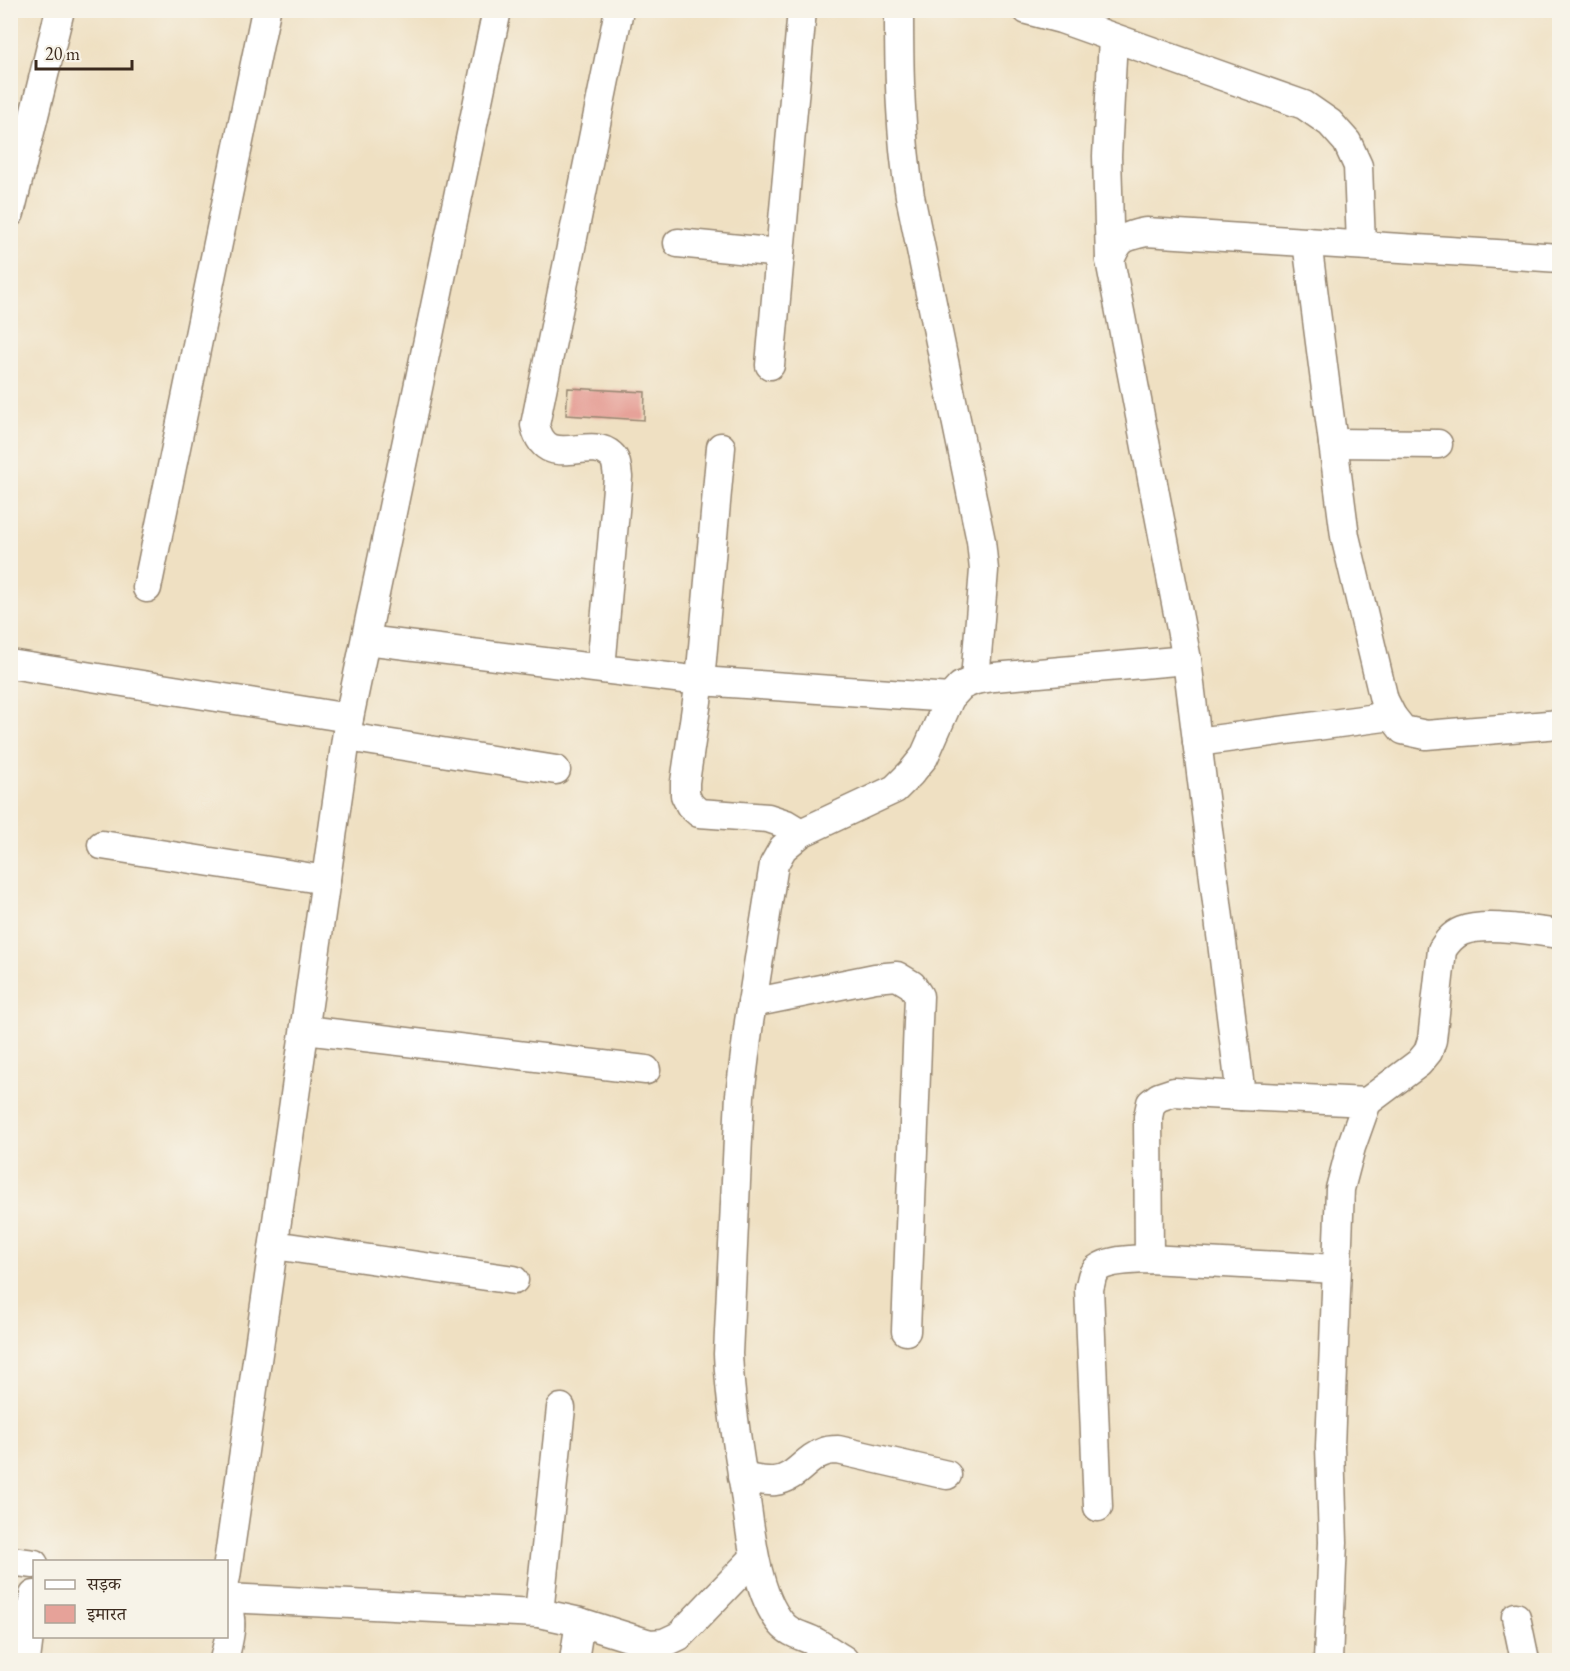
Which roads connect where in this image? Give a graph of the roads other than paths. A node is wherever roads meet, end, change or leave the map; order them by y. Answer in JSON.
{"nodes":[{"id":1,"x":60,"y":10,"type":"edge"},
{"id":2,"x":266,"y":10,"type":"edge"},
{"id":3,"x":497,"y":10,"type":"edge"},
{"id":4,"x":619,"y":10,"type":"edge"},
{"id":5,"x":802,"y":10,"type":"edge"},
{"id":6,"x":899,"y":10,"type":"edge"},
{"id":7,"x":1028,"y":11,"type":"edge"},
{"id":8,"x":1113,"y":38,"type":"junction"},
{"id":9,"x":22,"y":117,"type":"edge"},
{"id":10,"x":10,"y":213,"type":"edge"},
{"id":11,"x":1307,"y":242,"type":"junction"},
{"id":12,"x":678,"y":243,"type":"dead end"},
{"id":13,"x":1360,"y":245,"type":"junction"},
{"id":14,"x":780,"y":253,"type":"junction"},
{"id":15,"x":1560,"y":258,"type":"edge"},
{"id":16,"x":1110,"y":260,"type":"junction"},
{"id":17,"x":770,"y":365,"type":"dead end"},
{"id":18,"x":1333,"y":443,"type":"junction"},
{"id":19,"x":1438,"y":444,"type":"dead end"},
{"id":20,"x":721,"y":447,"type":"dead end"},
{"id":21,"x":147,"y":588,"type":"dead end"},
{"id":22,"x":366,"y":640,"type":"junction"},
{"id":23,"x":1187,"y":660,"type":"junction"},
{"id":24,"x":10,"y":664,"type":"edge"},
{"id":25,"x":601,"y":668,"type":"junction"},
{"id":26,"x":975,"y":680,"type":"junction"},
{"id":27,"x":700,"y":681,"type":"junction"},
{"id":28,"x":950,"y":698,"type":"junction"},
{"id":29,"x":1392,"y":716,"type":"junction"},
{"id":30,"x":1560,"y":724,"type":"edge"},
{"id":31,"x":348,"y":728,"type":"junction"},
{"id":32,"x":1197,"y":742,"type":"junction"},
{"id":33,"x":556,"y":770,"type":"dead end"},
{"id":34,"x":801,"y":833,"type":"junction"},
{"id":35,"x":102,"y":845,"type":"dead end"},
{"id":36,"x":326,"y":880,"type":"junction"},
{"id":37,"x":1560,"y":934,"type":"edge"},
{"id":38,"x":752,"y":1003,"type":"junction"},
{"id":39,"x":305,"y":1030,"type":"junction"},
{"id":40,"x":646,"y":1070,"type":"dead end"},
{"id":41,"x":1241,"y":1096,"type":"junction"},
{"id":42,"x":1367,"y":1102,"type":"junction"},
{"id":43,"x":274,"y":1245,"type":"junction"},
{"id":44,"x":1149,"y":1259,"type":"junction"},
{"id":45,"x":1336,"y":1269,"type":"junction"},
{"id":46,"x":514,"y":1280,"type":"dead end"},
{"id":47,"x":906,"y":1331,"type":"dead end"},
{"id":48,"x":561,"y":1408,"type":"dead end"},
{"id":49,"x":947,"y":1475,"type":"dead end"},
{"id":50,"x":742,"y":1477,"type":"junction"},
{"id":51,"x":1098,"y":1506,"type":"dead end"},
{"id":52,"x":754,"y":1558,"type":"junction"},
{"id":53,"x":10,"y":1561,"type":"edge"},
{"id":54,"x":228,"y":1563,"type":"edge"},
{"id":55,"x":33,"y":1564,"type":"edge"},
{"id":56,"x":228,"y":1598,"type":"edge"},
{"id":57,"x":33,"y":1603,"type":"edge"},
{"id":58,"x":228,"y":1610,"type":"edge"},
{"id":59,"x":539,"y":1613,"type":"junction"},
{"id":60,"x":1516,"y":1617,"type":"dead end"},
{"id":61,"x":580,"y":1622,"type":"junction"},
{"id":62,"x":26,"y":1660,"type":"edge"},
{"id":63,"x":224,"y":1660,"type":"edge"},
{"id":64,"x":574,"y":1660,"type":"edge"},
{"id":65,"x":844,"y":1660,"type":"edge"},
{"id":66,"x":1328,"y":1660,"type":"edge"},
{"id":67,"x":1525,"y":1660,"type":"edge"}],
"edges":[{"from":1,"to":9,"type":"street"},
{"from":2,"to":21,"type":"street"},
{"from":3,"to":22,"type":"street"},
{"from":4,"to":25,"type":"street"},
{"from":5,"to":14,"type":"street"},
{"from":6,"to":26,"type":"street"},
{"from":7,"to":8,"type":"street"},
{"from":8,"to":13,"type":"street"},
{"from":8,"to":16,"type":"street"},
{"from":9,"to":10,"type":"street"},
{"from":11,"to":13,"type":"street"},
{"from":11,"to":16,"type":"street"},
{"from":11,"to":18,"type":"street"},
{"from":12,"to":14,"type":"street"},
{"from":13,"to":15,"type":"street"},
{"from":14,"to":17,"type":"street"},
{"from":16,"to":23,"type":"street"},
{"from":18,"to":19,"type":"street"},
{"from":18,"to":29,"type":"street"},
{"from":20,"to":27,"type":"street"},
{"from":22,"to":25,"type":"street"},
{"from":22,"to":31,"type":"street"},
{"from":23,"to":26,"type":"street"},
{"from":23,"to":32,"type":"street"},
{"from":24,"to":31,"type":"street"},
{"from":25,"to":27,"type":"street"},
{"from":26,"to":28,"type":"street"},
{"from":27,"to":28,"type":"street"},
{"from":27,"to":34,"type":"street"},
{"from":28,"to":34,"type":"street"},
{"from":29,"to":30,"type":"street"},
{"from":29,"to":32,"type":"street"},
{"from":31,"to":33,"type":"street"},
{"from":31,"to":36,"type":"street"},
{"from":32,"to":41,"type":"street"},
{"from":34,"to":38,"type":"street"},
{"from":35,"to":36,"type":"street"},
{"from":36,"to":39,"type":"street"},
{"from":37,"to":42,"type":"street"},
{"from":38,"to":47,"type":"street"},
{"from":38,"to":50,"type":"street"},
{"from":39,"to":40,"type":"street"},
{"from":39,"to":43,"type":"street"},
{"from":41,"to":42,"type":"street"},
{"from":41,"to":44,"type":"street"},
{"from":42,"to":45,"type":"street"},
{"from":43,"to":46,"type":"street"},
{"from":43,"to":54,"type":"street"},
{"from":44,"to":45,"type":"street"},
{"from":44,"to":51,"type":"street"},
{"from":45,"to":66,"type":"street"},
{"from":48,"to":59,"type":"street"},
{"from":49,"to":50,"type":"street"},
{"from":50,"to":52,"type":"street"},
{"from":52,"to":61,"type":"street"},
{"from":52,"to":65,"type":"street"},
{"from":53,"to":55,"type":"street"},
{"from":56,"to":59,"type":"street"},
{"from":57,"to":62,"type":"street"},
{"from":58,"to":63,"type":"street"},
{"from":59,"to":61,"type":"street"},
{"from":60,"to":67,"type":"street"},
{"from":61,"to":64,"type":"street"}]}
